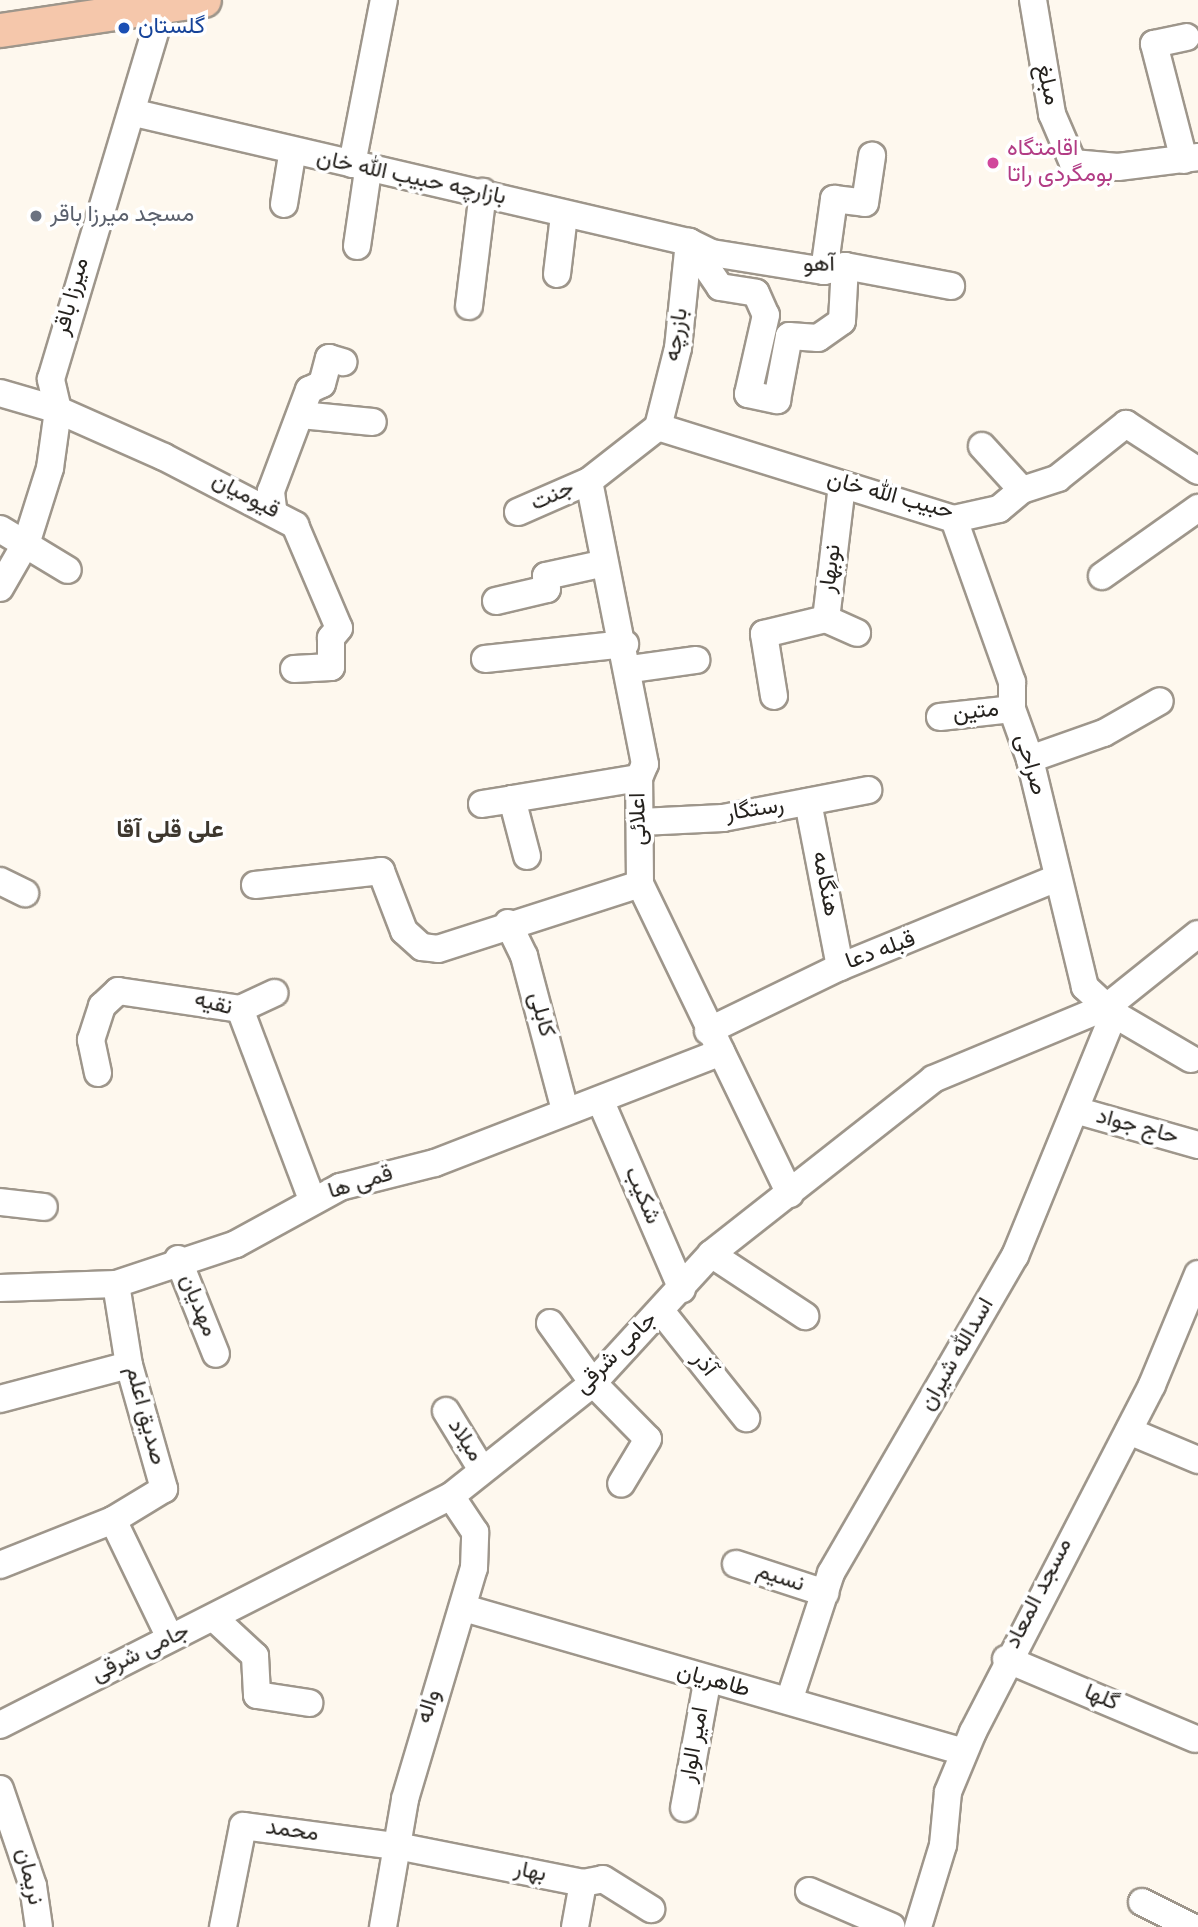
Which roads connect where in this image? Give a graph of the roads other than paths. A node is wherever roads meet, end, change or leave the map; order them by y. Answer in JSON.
{"nodes":[{"id":1,"x":204,"y":0,"type":"edge"},
{"id":2,"x":384,"y":0,"type":"edge"},
{"id":3,"x":1032,"y":0,"type":"edge"},
{"id":4,"x":163,"y":6,"type":"junction"},
{"id":5,"x":0,"y":30,"type":"edge"},
{"id":6,"x":1186,"y":37,"type":"dead end"},
{"id":7,"x":135,"y":113,"type":"junction"},
{"id":8,"x":292,"y":155,"type":"junction"},
{"id":9,"x":872,"y":156,"type":"dead end"},
{"id":10,"x":1191,"y":159,"type":"edge"},
{"id":11,"x":360,"y":168,"type":"junction"},
{"id":12,"x":483,"y":192,"type":"junction"},
{"id":13,"x":284,"y":204,"type":"dead end"},
{"id":14,"x":564,"y":215,"type":"junction"},
{"id":15,"x":689,"y":242,"type":"junction"},
{"id":16,"x":357,"y":247,"type":"dead end"},
{"id":17,"x":835,"y":268,"type":"junction"},
{"id":18,"x":557,"y":274,"type":"dead end"},
{"id":19,"x":951,"y":286,"type":"dead end"},
{"id":20,"x":469,"y":306,"type":"dead end"},
{"id":21,"x":343,"y":362,"type":"dead end"},
{"id":22,"x":0,"y":393,"type":"edge"},
{"id":23,"x":58,"y":410,"type":"junction"},
{"id":24,"x":301,"y":415,"type":"junction"},
{"id":25,"x":373,"y":422,"type":"dead end"},
{"id":26,"x":647,"y":433,"type":"junction"},
{"id":27,"x":982,"y":446,"type":"dead end"},
{"id":28,"x":1198,"y":471,"type":"edge"},
{"id":29,"x":589,"y":481,"type":"junction"},
{"id":30,"x":842,"y":485,"type":"junction"},
{"id":31,"x":1022,"y":490,"type":"junction"},
{"id":32,"x":273,"y":508,"type":"junction"},
{"id":33,"x":1198,"y":508,"type":"edge"},
{"id":34,"x":518,"y":512,"type":"dead end"},
{"id":35,"x":954,"y":519,"type":"junction"},
{"id":36,"x":0,"y":529,"type":"edge"},
{"id":37,"x":27,"y":541,"type":"junction"},
{"id":38,"x":606,"y":563,"type":"junction"},
{"id":39,"x":68,"y":570,"type":"dead end"},
{"id":40,"x":1102,"y":576,"type":"dead end"},
{"id":41,"x":0,"y":588,"type":"edge"},
{"id":42,"x":496,"y":601,"type":"dead end"},
{"id":43,"x":826,"y":619,"type":"junction"},
{"id":44,"x":857,"y":633,"type":"dead end"},
{"id":45,"x":628,"y":657,"type":"junction"},
{"id":46,"x":485,"y":659,"type":"dead end"},
{"id":47,"x":696,"y":660,"type":"dead end"},
{"id":48,"x":294,"y":669,"type":"dead end"},
{"id":49,"x":774,"y":696,"type":"dead end"},
{"id":50,"x":1160,"y":701,"type":"dead end"},
{"id":51,"x":1012,"y":709,"type":"junction"},
{"id":52,"x":940,"y":717,"type":"dead end"},
{"id":53,"x":1030,"y":759,"type":"junction"},
{"id":54,"x":639,"y":778,"type":"junction"},
{"id":55,"x":868,"y":790,"type":"dead end"},
{"id":56,"x":512,"y":799,"type":"junction"},
{"id":57,"x":808,"y":802,"type":"junction"},
{"id":58,"x":482,"y":804,"type":"dead end"},
{"id":59,"x":641,"y":822,"type":"junction"},
{"id":60,"x":527,"y":856,"type":"dead end"},
{"id":61,"x":1055,"y":879,"type":"junction"},
{"id":62,"x":0,"y":881,"type":"edge"},
{"id":63,"x":640,"y":884,"type":"junction"},
{"id":64,"x":255,"y":885,"type":"dead end"},
{"id":65,"x":25,"y":893,"type":"dead end"},
{"id":66,"x":508,"y":923,"type":"junction"},
{"id":67,"x":1198,"y":934,"type":"edge"},
{"id":68,"x":840,"y":967,"type":"junction"},
{"id":69,"x":275,"y":993,"type":"dead end"},
{"id":70,"x":240,"y":1009,"type":"junction"},
{"id":71,"x":1111,"y":1010,"type":"junction"},
{"id":72,"x":715,"y":1042,"type":"junction"},
{"id":73,"x":1191,"y":1059,"type":"dead end"},
{"id":74,"x":98,"y":1073,"type":"dead end"},
{"id":75,"x":601,"y":1102,"type":"junction"},
{"id":76,"x":1075,"y":1110,"type":"junction"},
{"id":77,"x":565,"y":1111,"type":"junction"},
{"id":78,"x":1198,"y":1145,"type":"edge"},
{"id":79,"x":790,"y":1194,"type":"junction"},
{"id":80,"x":312,"y":1200,"type":"junction"},
{"id":81,"x":0,"y":1202,"type":"edge"},
{"id":82,"x":44,"y":1207,"type":"dead end"},
{"id":83,"x":711,"y":1254,"type":"junction"},
{"id":84,"x":178,"y":1259,"type":"junction"},
{"id":85,"x":1197,"y":1280,"type":"edge"},
{"id":86,"x":116,"y":1284,"type":"junction"},
{"id":87,"x":0,"y":1288,"type":"edge"},
{"id":88,"x":682,"y":1289,"type":"junction"},
{"id":89,"x":661,"y":1311,"type":"junction"},
{"id":90,"x":805,"y":1316,"type":"dead end"},
{"id":91,"x":550,"y":1324,"type":"dead end"},
{"id":92,"x":216,"y":1354,"type":"dead end"},
{"id":93,"x":129,"y":1365,"type":"junction"},
{"id":94,"x":593,"y":1382,"type":"junction"},
{"id":95,"x":0,"y":1399,"type":"edge"},
{"id":96,"x":446,"y":1411,"type":"dead end"},
{"id":97,"x":746,"y":1418,"type":"dead end"},
{"id":98,"x":1129,"y":1431,"type":"junction"},
{"id":99,"x":1198,"y":1460,"type":"edge"},
{"id":100,"x":482,"y":1470,"type":"junction"},
{"id":101,"x":621,"y":1484,"type":"dead end"},
{"id":102,"x":451,"y":1496,"type":"junction"},
{"id":103,"x":113,"y":1520,"type":"junction"},
{"id":104,"x":736,"y":1564,"type":"dead end"},
{"id":105,"x":0,"y":1566,"type":"edge"},
{"id":106,"x":825,"y":1593,"type":"junction"},
{"id":107,"x":464,"y":1608,"type":"junction"},
{"id":108,"x":214,"y":1618,"type":"junction"},
{"id":109,"x":170,"y":1638,"type":"junction"},
{"id":110,"x":1006,"y":1659,"type":"junction"},
{"id":111,"x":707,"y":1683,"type":"junction"},
{"id":112,"x":789,"y":1701,"type":"junction"},
{"id":113,"x":309,"y":1703,"type":"dead end"},
{"id":114,"x":0,"y":1725,"type":"edge"},
{"id":115,"x":1195,"y":1739,"type":"dead end"},
{"id":116,"x":964,"y":1752,"type":"junction"},
{"id":117,"x":0,"y":1789,"type":"edge"},
{"id":118,"x":684,"y":1808,"type":"dead end"},
{"id":119,"x":401,"y":1847,"type":"junction"},
{"id":120,"x":583,"y":1883,"type":"junction"},
{"id":121,"x":809,"y":1891,"type":"dead end"},
{"id":122,"x":1142,"y":1902,"type":"dead end"},
{"id":123,"x":651,"y":1909,"type":"dead end"},
{"id":124,"x":39,"y":1927,"type":"edge"},
{"id":125,"x":223,"y":1927,"type":"edge"},
{"id":126,"x":383,"y":1927,"type":"edge"},
{"id":127,"x":575,"y":1927,"type":"edge"},
{"id":128,"x":892,"y":1927,"type":"edge"},
{"id":129,"x":918,"y":1927,"type":"edge"},
{"id":130,"x":1192,"y":1927,"type":"edge"}],
"edges":[{"from":1,"to":4,"type":"main road"},
{"from":2,"to":11,"type":"street"},
{"from":3,"to":10,"type":"street","name":"مبلغ"},
{"from":4,"to":5,"type":"main road"},
{"from":4,"to":7,"type":"street","name":"میرزا باقر"},
{"from":6,"to":10,"type":"street"},
{"from":7,"to":8,"type":"street","name":"بازارچه حبیب الله خان"},
{"from":7,"to":23,"type":"street","name":"میرزا باقر"},
{"from":8,"to":11,"type":"street","name":"بازارچه حبیب الله خان"},
{"from":8,"to":13,"type":"street"},
{"from":9,"to":17,"type":"street"},
{"from":11,"to":12,"type":"street","name":"بازارچه حبیب الله خان"},
{"from":11,"to":16,"type":"street"},
{"from":12,"to":14,"type":"street","name":"بازارچه حبیب الله خان"},
{"from":12,"to":20,"type":"street"},
{"from":14,"to":15,"type":"street","name":"بازارچه حبیب الله خان"},
{"from":14,"to":18,"type":"street"},
{"from":15,"to":17,"type":"street","name":"آهو"},
{"from":15,"to":17,"type":"street"},
{"from":15,"to":26,"type":"street","name":"بازرچه"},
{"from":17,"to":19,"type":"street","name":"آهو"},
{"from":21,"to":24,"type":"street"},
{"from":22,"to":23,"type":"street","name":"قیومیان"},
{"from":23,"to":32,"type":"street","name":"قیومیان"},
{"from":23,"to":37,"type":"street","name":"میرزا باقر"},
{"from":24,"to":25,"type":"street"},
{"from":24,"to":32,"type":"street"},
{"from":26,"to":29,"type":"street"},
{"from":26,"to":30,"type":"street","name":"حبیب الله خان"},
{"from":27,"to":31,"type":"street"},
{"from":28,"to":31,"type":"street","name":"حبیب الله خان"},
{"from":29,"to":34,"type":"street","name":"جنت"},
{"from":29,"to":38,"type":"street","name":"اعلائی"},
{"from":30,"to":35,"type":"street","name":"حبیب الله خان"},
{"from":30,"to":43,"type":"street","name":"نوبهار"},
{"from":31,"to":35,"type":"street","name":"حبیب الله خان"},
{"from":32,"to":48,"type":"street","name":"قیومیان"},
{"from":33,"to":40,"type":"street"},
{"from":35,"to":51,"type":"street","name":"صراحی"},
{"from":36,"to":37,"type":"street"},
{"from":37,"to":39,"type":"street"},
{"from":37,"to":41,"type":"street","name":"میرزا باقر"},
{"from":38,"to":42,"type":"street"},
{"from":38,"to":45,"type":"street","name":"اعلائی"},
{"from":43,"to":44,"type":"street","name":"نوبهار"},
{"from":43,"to":49,"type":"street"},
{"from":45,"to":46,"type":"street"},
{"from":45,"to":47,"type":"street"},
{"from":45,"to":54,"type":"street","name":"اعلائی"},
{"from":50,"to":53,"type":"street"},
{"from":51,"to":52,"type":"street","name":"متین"},
{"from":51,"to":53,"type":"street","name":"صراحی"},
{"from":53,"to":61,"type":"street","name":"صراحی"},
{"from":54,"to":56,"type":"street"},
{"from":54,"to":59,"type":"street","name":"اعلائی"},
{"from":55,"to":57,"type":"street","name":"رستگار"},
{"from":56,"to":58,"type":"street"},
{"from":56,"to":60,"type":"street"},
{"from":57,"to":59,"type":"street","name":"رستگار"},
{"from":57,"to":68,"type":"street","name":"هنگامه"},
{"from":59,"to":63,"type":"street","name":"اعلائی"},
{"from":61,"to":68,"type":"street","name":"قبله دعا"},
{"from":61,"to":71,"type":"street","name":"صراحی"},
{"from":62,"to":65,"type":"street"},
{"from":63,"to":66,"type":"street"},
{"from":63,"to":72,"type":"street","name":"اعلائی"},
{"from":64,"to":66,"type":"street"},
{"from":66,"to":77,"type":"street","name":"کابلی"},
{"from":67,"to":71,"type":"street","name":"جامی شرقی"},
{"from":68,"to":72,"type":"street","name":"قبله دعا"},
{"from":69,"to":70,"type":"street"},
{"from":70,"to":74,"type":"street","name":"نقیه"},
{"from":70,"to":80,"type":"street","name":"نقیه"},
{"from":71,"to":73,"type":"street","name":"صراحی"},
{"from":71,"to":76,"type":"street","name":"اسدالله شیران"},
{"from":71,"to":79,"type":"street","name":"جامی شرقی"},
{"from":72,"to":75,"type":"street","name":"قمی ها"},
{"from":72,"to":79,"type":"street","name":"اعلائی"},
{"from":75,"to":77,"type":"street","name":"قمی ها"},
{"from":75,"to":88,"type":"street","name":"شکیب"},
{"from":76,"to":78,"type":"street","name":"حاج جواد"},
{"from":76,"to":106,"type":"street","name":"اسدالله شیران"},
{"from":77,"to":80,"type":"street","name":"قمی ها"},
{"from":79,"to":83,"type":"street","name":"جامی شرقی"},
{"from":80,"to":84,"type":"street","name":"قمی ها"},
{"from":81,"to":82,"type":"street"},
{"from":83,"to":88,"type":"street","name":"جامی شرقی"},
{"from":83,"to":90,"type":"street"},
{"from":84,"to":86,"type":"street","name":"قمی ها"},
{"from":84,"to":92,"type":"street","name":"مهدیان"},
{"from":85,"to":98,"type":"street","name":"مسجد المعاد"},
{"from":86,"to":87,"type":"street","name":"قمی ها"},
{"from":86,"to":93,"type":"street","name":"صدیق اعلم"},
{"from":88,"to":89,"type":"street","name":"جامی شرقی"},
{"from":89,"to":94,"type":"street","name":"جامی شرقی"},
{"from":89,"to":97,"type":"street","name":"آذر"},
{"from":91,"to":94,"type":"street"},
{"from":93,"to":95,"type":"street"},
{"from":93,"to":103,"type":"street","name":"صدیق اعلم"},
{"from":94,"to":100,"type":"street","name":"جامی شرقی"},
{"from":94,"to":101,"type":"street"},
{"from":96,"to":100,"type":"street","name":"میلاد"},
{"from":98,"to":99,"type":"street"},
{"from":98,"to":110,"type":"street","name":"مسجد المعاد"},
{"from":100,"to":102,"type":"street","name":"جامی شرقی"},
{"from":102,"to":107,"type":"street","name":"واله"},
{"from":102,"to":108,"type":"street","name":"جامی شرقی"},
{"from":103,"to":105,"type":"street","name":"صدیق اعلم"},
{"from":103,"to":109,"type":"street"},
{"from":104,"to":106,"type":"street","name":"نسیم"},
{"from":106,"to":112,"type":"street","name":"اسدالله شیران"},
{"from":107,"to":111,"type":"street","name":"طاهریان"},
{"from":107,"to":119,"type":"street","name":"واله"},
{"from":108,"to":109,"type":"street","name":"جامی شرقی"},
{"from":108,"to":113,"type":"street"},
{"from":109,"to":114,"type":"street","name":"جامی شرقی"},
{"from":110,"to":115,"type":"street","name":"گلها"},
{"from":110,"to":116,"type":"street","name":"مسجد المعاد"},
{"from":111,"to":112,"type":"street","name":"طاهریان"},
{"from":111,"to":118,"type":"street","name":"امیر الوار"},
{"from":112,"to":116,"type":"street","name":"طاهریان"},
{"from":116,"to":129,"type":"street","name":"مسجد المعاد"},
{"from":117,"to":124,"type":"street","name":"نریمان"},
{"from":119,"to":120,"type":"street","name":"بهار"},
{"from":119,"to":125,"type":"street","name":"محمد"},
{"from":119,"to":126,"type":"street","name":"واله"},
{"from":120,"to":123,"type":"street","name":"بهار"},
{"from":120,"to":127,"type":"street"},
{"from":121,"to":128,"type":"street"},
{"from":122,"to":130,"type":"street"}]}
